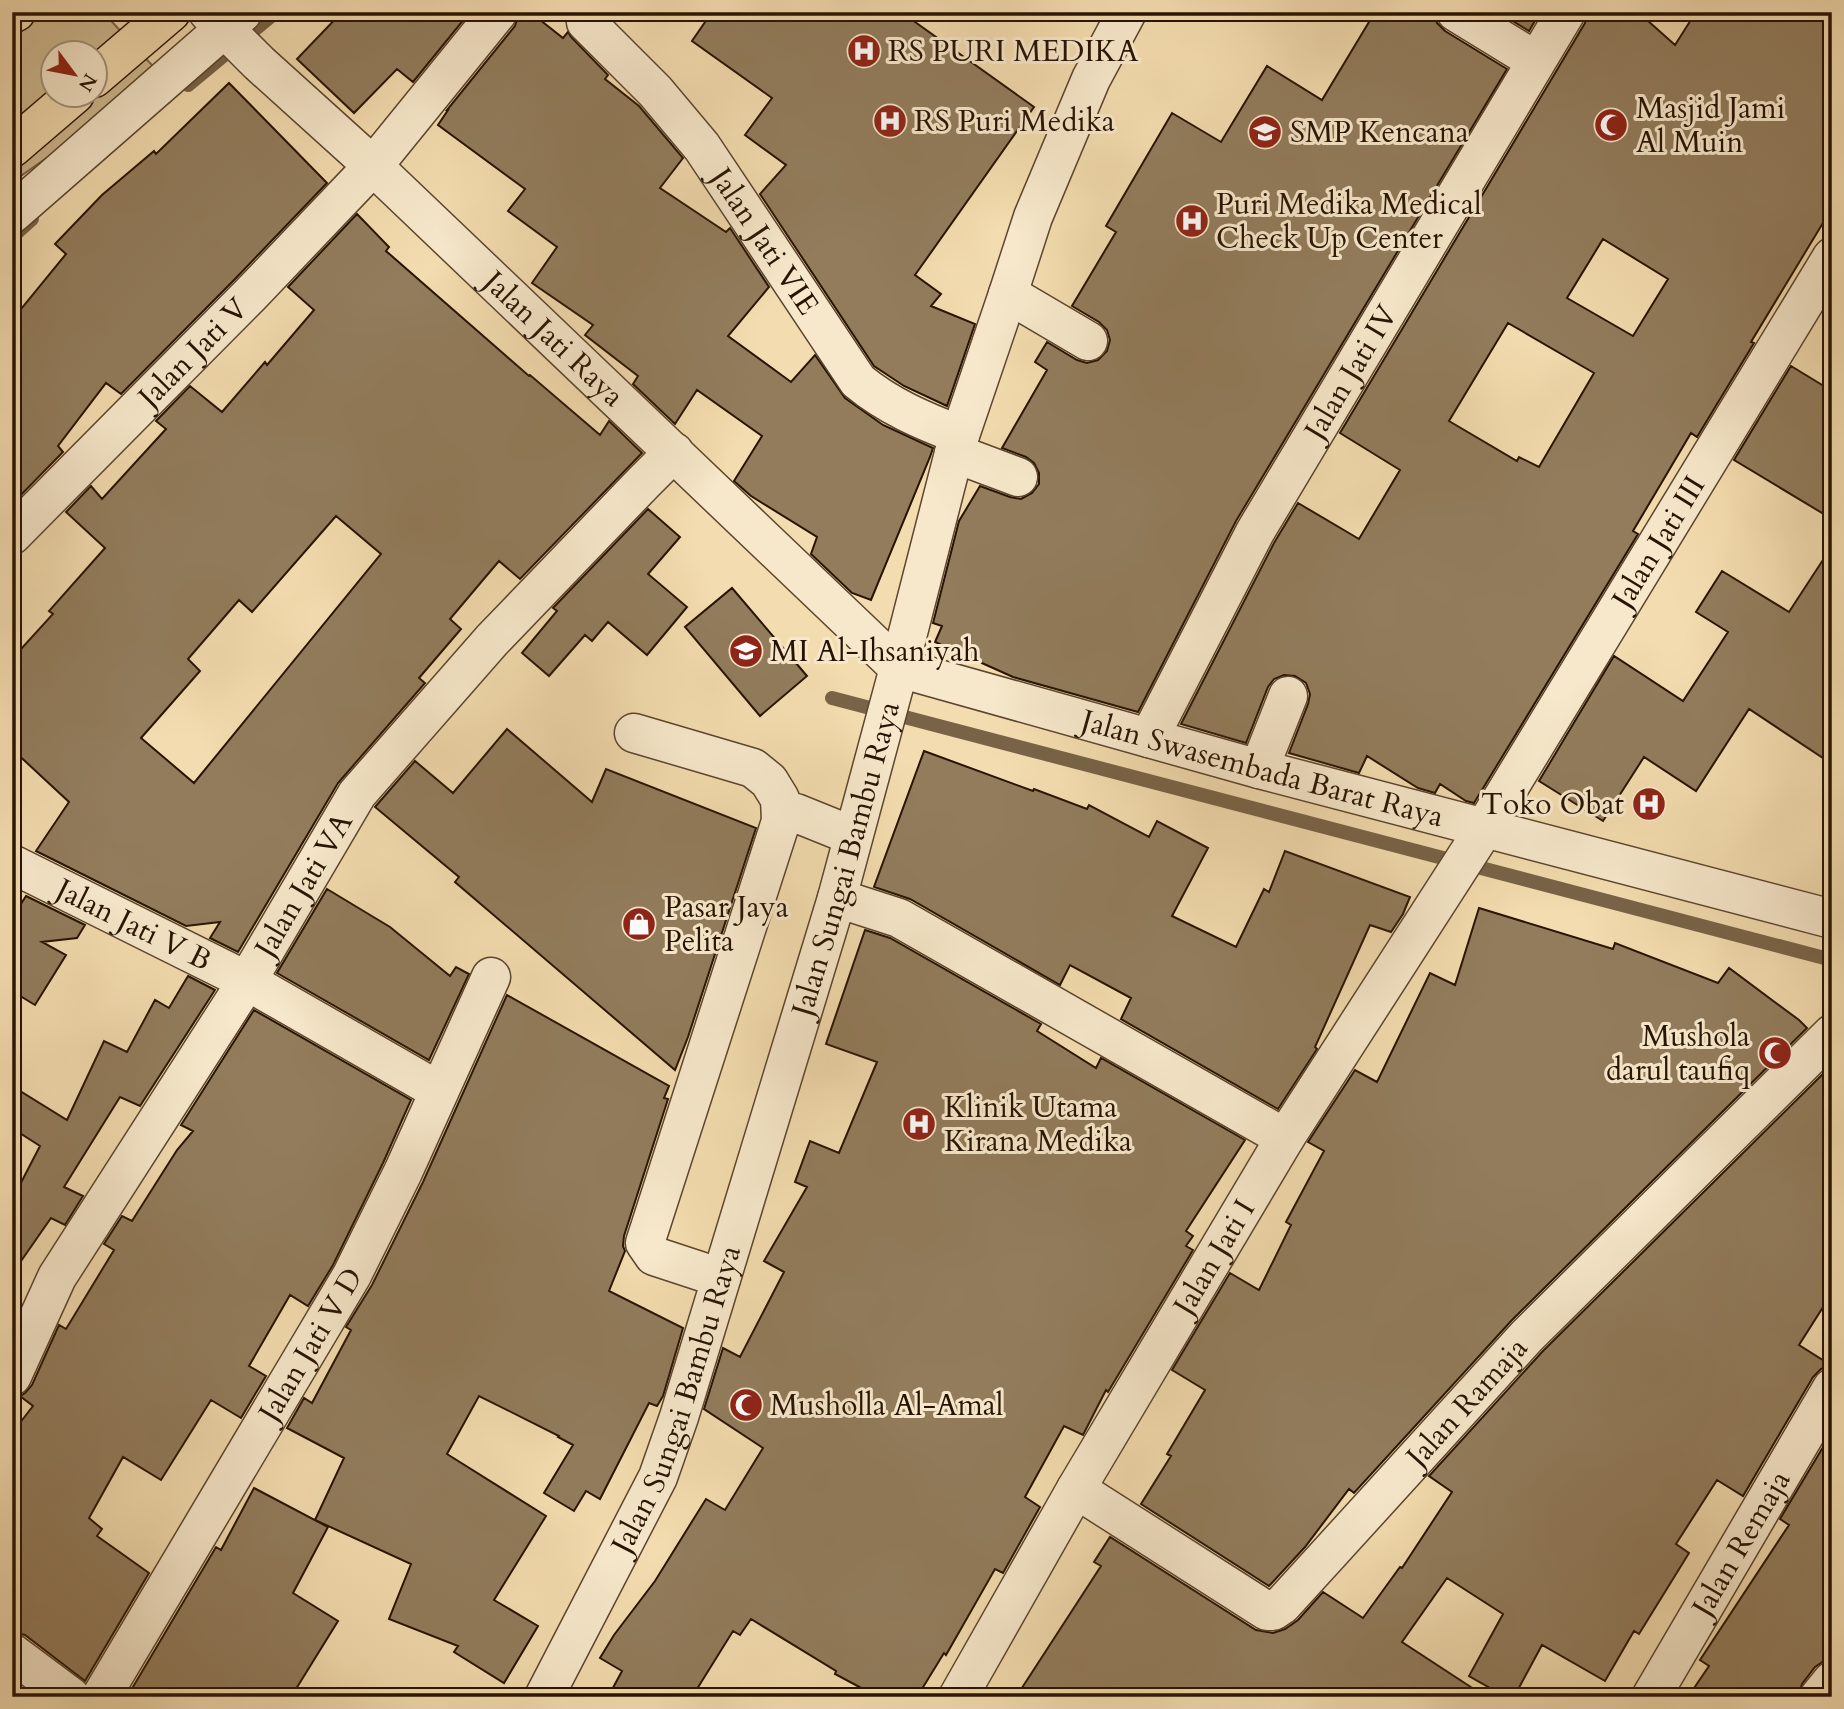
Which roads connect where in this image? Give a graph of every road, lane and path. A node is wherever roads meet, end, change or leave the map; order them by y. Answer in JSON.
{"nodes":[{"id":1,"x":172,"y":12,"type":"edge"},
{"id":2,"x":498,"y":12,"type":"edge"},
{"id":3,"x":1127,"y":12,"type":"edge"},
{"id":4,"x":1456,"y":12,"type":"edge"},
{"id":5,"x":1566,"y":12,"type":"edge"},
{"id":6,"x":581,"y":16,"type":"edge"},
{"id":7,"x":216,"y":32,"type":"edge"},
{"id":8,"x":1536,"y":61,"type":"junction"},
{"id":9,"x":108,"y":66,"type":"edge"},
{"id":10,"x":59,"y":108,"type":"edge"},
{"id":11,"x":12,"y":148,"type":"edge"},
{"id":12,"x":362,"y":176,"type":"junction"},
{"id":13,"x":12,"y":214,"type":"edge"},
{"id":14,"x":1832,"y":257,"type":"edge"},
{"id":15,"x":1008,"y":294,"type":"junction"},
{"id":16,"x":1088,"y":341,"type":"dead end"},
{"id":17,"x":957,"y":444,"type":"junction"},
{"id":18,"x":661,"y":465,"type":"junction"},
{"id":19,"x":1018,"y":477,"type":"dead end"},
{"id":20,"x":12,"y":536,"type":"edge"},
{"id":21,"x":898,"y":673,"type":"junction"},
{"id":22,"x":1288,"y":696,"type":"dead end"},
{"id":23,"x":634,"y":733,"type":"dead end"},
{"id":24,"x":1149,"y":738,"type":"junction"},
{"id":25,"x":1259,"y":769,"type":"junction"},
{"id":26,"x":781,"y":821,"type":"junction"},
{"id":27,"x":1481,"y":834,"type":"junction"},
{"id":28,"x":853,"y":836,"type":"junction"},
{"id":29,"x":12,"y":864,"type":"edge"},
{"id":30,"x":837,"y":898,"type":"junction"},
{"id":31,"x":1832,"y":919,"type":"edge"},
{"id":32,"x":491,"y":977,"type":"dead end"},
{"id":33,"x":247,"y":981,"type":"junction"},
{"id":34,"x":1832,"y":1034,"type":"edge"},
{"id":35,"x":439,"y":1091,"type":"junction"},
{"id":36,"x":1285,"y":1138,"type":"junction"},
{"id":37,"x":721,"y":1278,"type":"junction"},
{"id":38,"x":12,"y":1376,"type":"edge"},
{"id":39,"x":1832,"y":1388,"type":"edge"},
{"id":40,"x":1076,"y":1489,"type":"junction"},
{"id":41,"x":12,"y":1653,"type":"edge"},
{"id":42,"x":1832,"y":1681,"type":"edge"},
{"id":43,"x":71,"y":1697,"type":"edge"},
{"id":44,"x":101,"y":1697,"type":"edge"},
{"id":45,"x":544,"y":1697,"type":"edge"},
{"id":46,"x":958,"y":1697,"type":"edge"},
{"id":47,"x":1651,"y":1697,"type":"edge"},
{"id":48,"x":1819,"y":1697,"type":"edge"}],
"edges":[{"from":1,"to":9,"type":"highway"},
{"from":2,"to":12,"type":"street"},
{"from":3,"to":15,"type":"street","name":"Jalan Sungai Bambu Raya"},
{"from":4,"to":8,"type":"street"},
{"from":5,"to":8,"type":"street","name":"Jalan Jati IV"},
{"from":6,"to":17,"type":"street","name":"Jalan Jati VIE"},
{"from":7,"to":12,"type":"street","name":"Jalan Jati Raya"},
{"from":7,"to":13,"type":"street"},
{"from":8,"to":24,"type":"street","name":"Jalan Jati IV"},
{"from":10,"to":11,"type":"highway"},
{"from":12,"to":18,"type":"street","name":"Jalan Jati Raya"},
{"from":12,"to":20,"type":"street","name":"Jalan Jati V"},
{"from":14,"to":27,"type":"street","name":"Jalan Jati III"},
{"from":15,"to":16,"type":"street"},
{"from":15,"to":17,"type":"street","name":"Jalan Sungai Bambu Raya"},
{"from":17,"to":19,"type":"street","name":"Jalan Jati VIE"},
{"from":17,"to":21,"type":"street","name":"Jalan Sungai Bambu Raya"},
{"from":18,"to":21,"type":"street","name":"Jalan Jati Raya"},
{"from":18,"to":33,"type":"street","name":"Jalan Jati VA"},
{"from":21,"to":24,"type":"street","name":"Jalan Swasembada Barat Raya"},
{"from":21,"to":28,"type":"street","name":"Jalan Sungai Bambu Raya"},
{"from":22,"to":25,"type":"street"},
{"from":23,"to":26,"type":"street"},
{"from":24,"to":25,"type":"street","name":"Jalan Swasembada Barat Raya"},
{"from":25,"to":27,"type":"street","name":"Jalan Swasembada Barat Raya"},
{"from":26,"to":28,"type":"street"},
{"from":26,"to":37,"type":"street"},
{"from":27,"to":31,"type":"street","name":"Jalan Swasembada Barat Raya"},
{"from":27,"to":36,"type":"street","name":"Jalan Jati I"},
{"from":28,"to":30,"type":"street","name":"Jalan Sungai Bambu Raya"},
{"from":29,"to":33,"type":"street","name":"Jalan Jati V B"},
{"from":30,"to":36,"type":"street"},
{"from":30,"to":37,"type":"street","name":"Jalan Sungai Bambu Raya"},
{"from":32,"to":35,"type":"street","name":"Jalan Jati V D"},
{"from":33,"to":35,"type":"street","name":"Jalan Jati V B"},
{"from":33,"to":38,"type":"street","name":"Jalan Jati VA"},
{"from":34,"to":40,"type":"street","name":"Jalan Ramaja"},
{"from":35,"to":44,"type":"street","name":"Jalan Jati V D"},
{"from":36,"to":40,"type":"street","name":"Jalan Jati I"},
{"from":37,"to":45,"type":"street","name":"Jalan Sungai Bambu Raya"},
{"from":39,"to":47,"type":"street","name":"Jalan Remaja"},
{"from":40,"to":46,"type":"street","name":"Jalan Jati I"},
{"from":41,"to":43,"type":"street"},
{"from":42,"to":48,"type":"street"}]}
